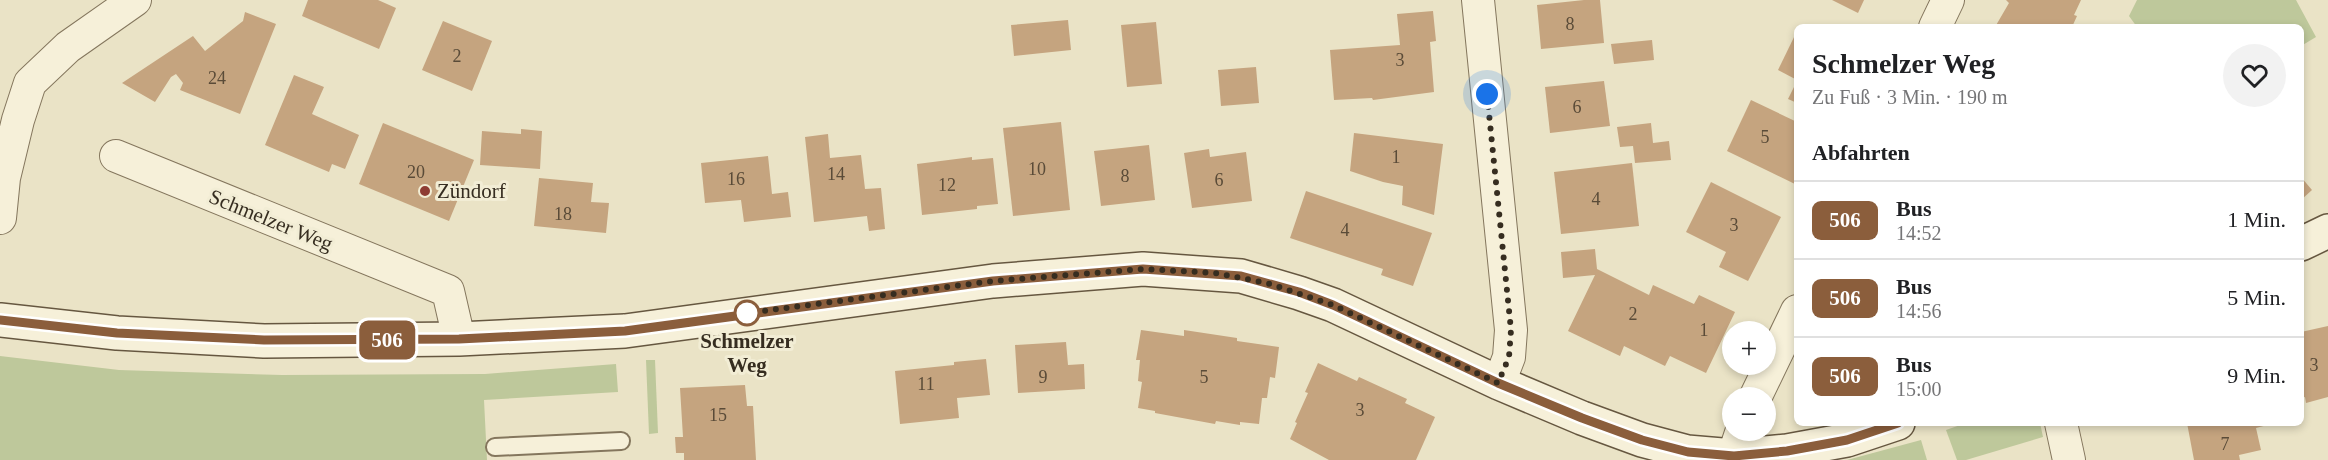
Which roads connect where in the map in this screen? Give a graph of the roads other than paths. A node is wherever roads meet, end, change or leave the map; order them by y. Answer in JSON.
{"nodes":[{"id":1,"x":135,"y":0,"type":"edge"},
{"id":2,"x":1478,"y":0,"type":"edge"},
{"id":3,"x":1948,"y":0,"type":"edge"},
{"id":4,"x":1936,"y":24,"type":"edge"},
{"id":5,"x":116,"y":156,"type":"dead end"},
{"id":6,"x":0,"y":218,"type":"edge"},
{"id":7,"x":2328,"y":231,"type":"edge"},
{"id":8,"x":2304,"y":243,"type":"edge"},
{"id":9,"x":1794,"y":317,"type":"edge"},
{"id":10,"x":0,"y":320,"type":"edge"},
{"id":11,"x":459,"y":339,"type":"junction"},
{"id":12,"x":1498,"y":383,"type":"junction"},
{"id":13,"x":1760,"y":387,"type":"edge"},
{"id":14,"x":1889,"y":426,"type":"edge"},
{"id":15,"x":2062,"y":426,"type":"edge"},
{"id":16,"x":621,"y":441,"type":"dead end"},
{"id":17,"x":495,"y":447,"type":"dead end"},
{"id":18,"x":1736,"y":449,"type":"edge"},
{"id":19,"x":2069,"y":460,"type":"edge"}],
"edges":[{"from":1,"to":6,"type":"street"},
{"from":2,"to":12,"type":"street"},
{"from":3,"to":4,"type":"street"},
{"from":5,"to":11,"type":"street","name":"Schmelzer Weg"},
{"from":7,"to":8,"type":"street"},
{"from":9,"to":13,"type":"street"},
{"from":10,"to":11,"type":"street"},
{"from":11,"to":12,"type":"street"},
{"from":12,"to":18,"type":"street"},
{"from":14,"to":18,"type":"street"},
{"from":15,"to":19,"type":"street"},
{"from":16,"to":17,"type":"lane"}]}
